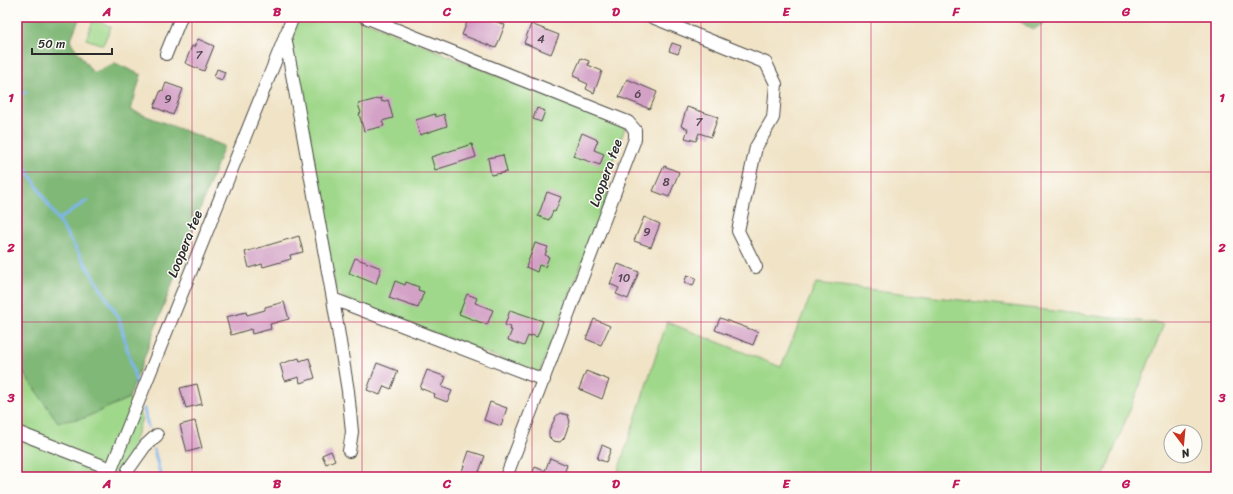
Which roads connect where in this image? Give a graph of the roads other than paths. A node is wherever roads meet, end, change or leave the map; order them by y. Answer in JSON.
{"nodes":[{"id":1,"x":181,"y":17,"type":"edge"},
{"id":2,"x":293,"y":17,"type":"edge"},
{"id":3,"x":365,"y":17,"type":"edge"},
{"id":4,"x":652,"y":17,"type":"edge"},
{"id":5,"x":285,"y":36,"type":"junction"},
{"id":6,"x":166,"y":54,"type":"dead end"},
{"id":7,"x":756,"y":267,"type":"dead end"},
{"id":8,"x":333,"y":299,"type":"junction"},
{"id":9,"x":544,"y":380,"type":"junction"},
{"id":10,"x":17,"y":432,"type":"edge"},
{"id":11,"x":157,"y":436,"type":"dead end"},
{"id":12,"x":349,"y":451,"type":"dead end"},
{"id":13,"x":112,"y":468,"type":"edge"},
{"id":14,"x":130,"y":473,"type":"edge"},
{"id":15,"x":506,"y":477,"type":"edge"}],
"edges":[{"from":1,"to":6,"type":"street"},
{"from":2,"to":5,"type":"street","name":"Loopera tee"},
{"from":3,"to":9,"type":"street","name":"Loopera tee"},
{"from":4,"to":7,"type":"street"},
{"from":5,"to":8,"type":"street"},
{"from":5,"to":13,"type":"street","name":"Loopera tee"},
{"from":8,"to":9,"type":"street"},
{"from":8,"to":12,"type":"street"},
{"from":9,"to":15,"type":"street","name":"Loopera tee"},
{"from":10,"to":13,"type":"street"},
{"from":11,"to":14,"type":"street"},
{"from":13,"to":14,"type":"street"}]}
